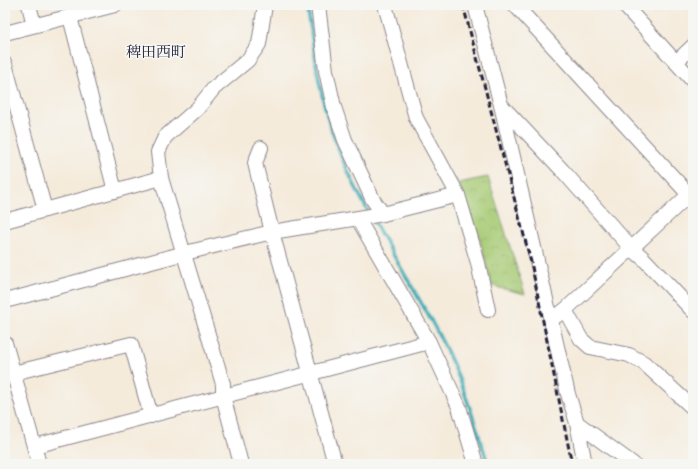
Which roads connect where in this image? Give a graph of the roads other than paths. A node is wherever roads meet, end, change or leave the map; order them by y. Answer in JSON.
{"nodes":[{"id":1,"x":29,"y":5,"type":"edge"},
{"id":2,"x":115,"y":5,"type":"edge"},
{"id":3,"x":266,"y":5,"type":"edge"},
{"id":4,"x":318,"y":5,"type":"edge"},
{"id":5,"x":385,"y":5,"type":"edge"},
{"id":6,"x":475,"y":5,"type":"edge"},
{"id":7,"x":515,"y":5,"type":"edge"},
{"id":8,"x":624,"y":5,"type":"edge"},
{"id":9,"x":70,"y":18,"type":"junction"},
{"id":10,"x":34,"y":25,"type":"junction"},
{"id":11,"x":5,"y":33,"type":"edge"},
{"id":12,"x":693,"y":46,"type":"edge"},
{"id":13,"x":676,"y":62,"type":"junction"},
{"id":14,"x":5,"y":64,"type":"edge"},
{"id":15,"x":693,"y":81,"type":"edge"},
{"id":16,"x":500,"y":105,"type":"junction"},
{"id":17,"x":262,"y":148,"type":"dead end"},
{"id":18,"x":161,"y":178,"type":"junction"},
{"id":19,"x":115,"y":191,"type":"junction"},
{"id":20,"x":458,"y":194,"type":"junction"},
{"id":21,"x":692,"y":195,"type":"edge"},
{"id":22,"x":45,"y":210,"type":"junction"},
{"id":23,"x":381,"y":215,"type":"junction"},
{"id":24,"x":360,"y":218,"type":"junction"},
{"id":25,"x":5,"y":220,"type":"edge"},
{"id":26,"x":272,"y":232,"type":"junction"},
{"id":27,"x":631,"y":248,"type":"junction"},
{"id":28,"x":184,"y":253,"type":"junction"},
{"id":29,"x":5,"y":301,"type":"edge"},
{"id":30,"x":488,"y":310,"type":"dead end"},
{"id":31,"x":565,"y":310,"type":"junction"},
{"id":32,"x":693,"y":311,"type":"edge"},
{"id":33,"x":552,"y":319,"type":"junction"},
{"id":34,"x":429,"y":342,"type":"junction"},
{"id":35,"x":5,"y":343,"type":"edge"},
{"id":36,"x":311,"y":372,"type":"junction"},
{"id":37,"x":8,"y":374,"type":"edge"},
{"id":38,"x":223,"y":396,"type":"junction"},
{"id":39,"x":693,"y":408,"type":"edge"},
{"id":40,"x":151,"y":416,"type":"junction"},
{"id":41,"x":577,"y":423,"type":"junction"},
{"id":42,"x":35,"y":446,"type":"junction"},
{"id":43,"x":39,"y":464,"type":"edge"},
{"id":44,"x":241,"y":464,"type":"edge"},
{"id":45,"x":335,"y":464,"type":"edge"},
{"id":46,"x":476,"y":464,"type":"edge"},
{"id":47,"x":585,"y":464,"type":"edge"},
{"id":48,"x":633,"y":464,"type":"edge"}],
"edges":[{"from":1,"to":10,"type":"street"},
{"from":2,"to":9,"type":"street"},
{"from":3,"to":18,"type":"street"},
{"from":4,"to":23,"type":"street"},
{"from":5,"to":20,"type":"street"},
{"from":6,"to":16,"type":"street"},
{"from":7,"to":21,"type":"street"},
{"from":8,"to":13,"type":"street"},
{"from":9,"to":10,"type":"street"},
{"from":9,"to":19,"type":"street"},
{"from":10,"to":11,"type":"street"},
{"from":12,"to":13,"type":"street"},
{"from":13,"to":15,"type":"street"},
{"from":14,"to":22,"type":"street"},
{"from":16,"to":27,"type":"street"},
{"from":16,"to":33,"type":"street"},
{"from":17,"to":26,"type":"street"},
{"from":18,"to":19,"type":"street"},
{"from":18,"to":28,"type":"street"},
{"from":19,"to":22,"type":"street"},
{"from":20,"to":23,"type":"street"},
{"from":20,"to":30,"type":"street"},
{"from":21,"to":27,"type":"street"},
{"from":22,"to":25,"type":"street"},
{"from":23,"to":24,"type":"street"},
{"from":24,"to":26,"type":"street"},
{"from":24,"to":34,"type":"street"},
{"from":26,"to":28,"type":"street"},
{"from":26,"to":36,"type":"street"},
{"from":27,"to":31,"type":"street"},
{"from":27,"to":32,"type":"street"},
{"from":28,"to":29,"type":"street"},
{"from":28,"to":38,"type":"street"},
{"from":31,"to":33,"type":"street"},
{"from":31,"to":39,"type":"street"},
{"from":33,"to":41,"type":"street"},
{"from":34,"to":36,"type":"street"},
{"from":34,"to":46,"type":"street"},
{"from":35,"to":37,"type":"street"},
{"from":36,"to":38,"type":"street"},
{"from":36,"to":45,"type":"street"},
{"from":37,"to":40,"type":"street"},
{"from":37,"to":42,"type":"street"},
{"from":38,"to":40,"type":"street"},
{"from":38,"to":44,"type":"street"},
{"from":40,"to":42,"type":"street"},
{"from":41,"to":47,"type":"street"},
{"from":41,"to":48,"type":"street"},
{"from":42,"to":43,"type":"street"}]}
